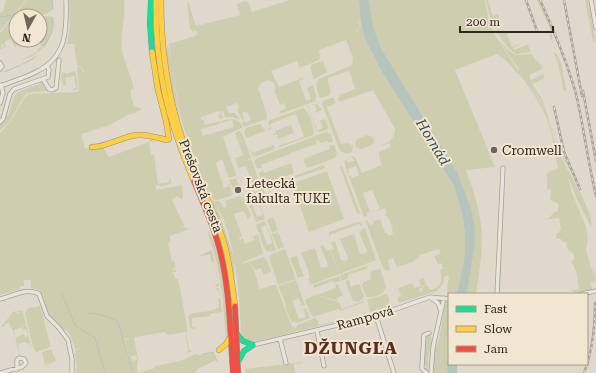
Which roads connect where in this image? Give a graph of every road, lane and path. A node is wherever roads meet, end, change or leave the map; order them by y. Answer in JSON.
{"nodes":[{"id":1,"x":66,"y":0,"type":"edge"},
{"id":2,"x":151,"y":0,"type":"edge"},
{"id":3,"x":156,"y":0,"type":"edge"},
{"id":4,"x":161,"y":0,"type":"edge"},
{"id":5,"x":591,"y":0,"type":"edge"},
{"id":6,"x":596,"y":28,"type":"edge"},
{"id":7,"x":59,"y":60,"type":"dead end"},
{"id":8,"x":0,"y":63,"type":"edge"},
{"id":9,"x":47,"y":65,"type":"junction"},
{"id":10,"x":0,"y":69,"type":"edge"},
{"id":11,"x":43,"y":79,"type":"junction"},
{"id":12,"x":0,"y":85,"type":"edge"},
{"id":13,"x":0,"y":103,"type":"edge"},
{"id":14,"x":0,"y":122,"type":"edge"},
{"id":15,"x":92,"y":147,"type":"dead end"},
{"id":16,"x":503,"y":168,"type":"dead end"},
{"id":17,"x":497,"y":293,"type":"edge"},
{"id":18,"x":430,"y":298,"type":"junction"},
{"id":19,"x":444,"y":298,"type":"junction"},
{"id":20,"x":0,"y":299,"type":"edge"},
{"id":21,"x":448,"y":299,"type":"edge"},
{"id":22,"x":440,"y":312,"type":"junction"},
{"id":23,"x":376,"y":316,"type":"junction"},
{"id":24,"x":317,"y":331,"type":"junction"},
{"id":25,"x":236,"y":332,"type":"junction"},
{"id":26,"x":429,"y":333,"type":"dead end"},
{"id":27,"x":231,"y":336,"type":"junction"},
{"id":28,"x":280,"y":339,"type":"junction"},
{"id":29,"x":253,"y":346,"type":"junction"},
{"id":30,"x":232,"y":359,"type":"junction"},
{"id":31,"x":238,"y":362,"type":"junction"},
{"id":32,"x":286,"y":363,"type":"dead end"},
{"id":33,"x":324,"y":366,"type":"dead end"},
{"id":34,"x":17,"y":369,"type":"dead end"},
{"id":35,"x":0,"y":373,"type":"edge"},
{"id":36,"x":72,"y":373,"type":"edge"},
{"id":37,"x":233,"y":373,"type":"edge"},
{"id":38,"x":238,"y":373,"type":"edge"},
{"id":39,"x":394,"y":373,"type":"edge"},
{"id":40,"x":427,"y":373,"type":"edge"},
{"id":41,"x":431,"y":373,"type":"edge"}],
"edges":[{"from":1,"to":9,"type":"street"},
{"from":2,"to":15,"type":"main road","name":"Prešovská cesta"},
{"from":3,"to":27,"type":"main road","name":"Prešovská cesta"},
{"from":4,"to":25,"type":"main road","name":"Prešovská cesta"},
{"from":5,"to":6,"type":"street"},
{"from":7,"to":11,"type":"street"},
{"from":8,"to":10,"type":"street"},
{"from":9,"to":11,"type":"street"},
{"from":9,"to":12,"type":"street"},
{"from":11,"to":14,"type":"street"},
{"from":12,"to":13,"type":"street"},
{"from":16,"to":17,"type":"street"},
{"from":18,"to":19,"type":"street","name":"Rampová"},
{"from":18,"to":22,"type":"street"},
{"from":18,"to":23,"type":"street","name":"Rampová"},
{"from":19,"to":21,"type":"street","name":"Rampová"},
{"from":19,"to":22,"type":"street"},
{"from":20,"to":36,"type":"street"},
{"from":22,"to":41,"type":"street"},
{"from":23,"to":24,"type":"street","name":"Rampová"},
{"from":23,"to":39,"type":"street"},
{"from":24,"to":28,"type":"street","name":"Rampová"},
{"from":24,"to":33,"type":"street"},
{"from":25,"to":29,"type":"main road"},
{"from":25,"to":31,"type":"main road","name":"Prešovská cesta"},
{"from":26,"to":40,"type":"street"},
{"from":27,"to":30,"type":"main road","name":"Prešovská cesta"},
{"from":27,"to":30,"type":"main road"},
{"from":28,"to":29,"type":"street","name":"Rampová"},
{"from":28,"to":32,"type":"street"},
{"from":29,"to":31,"type":"main road"},
{"from":30,"to":37,"type":"main road","name":"Prešovská cesta"},
{"from":31,"to":38,"type":"main road","name":"Prešovská cesta"},
{"from":34,"to":35,"type":"street"}]}
